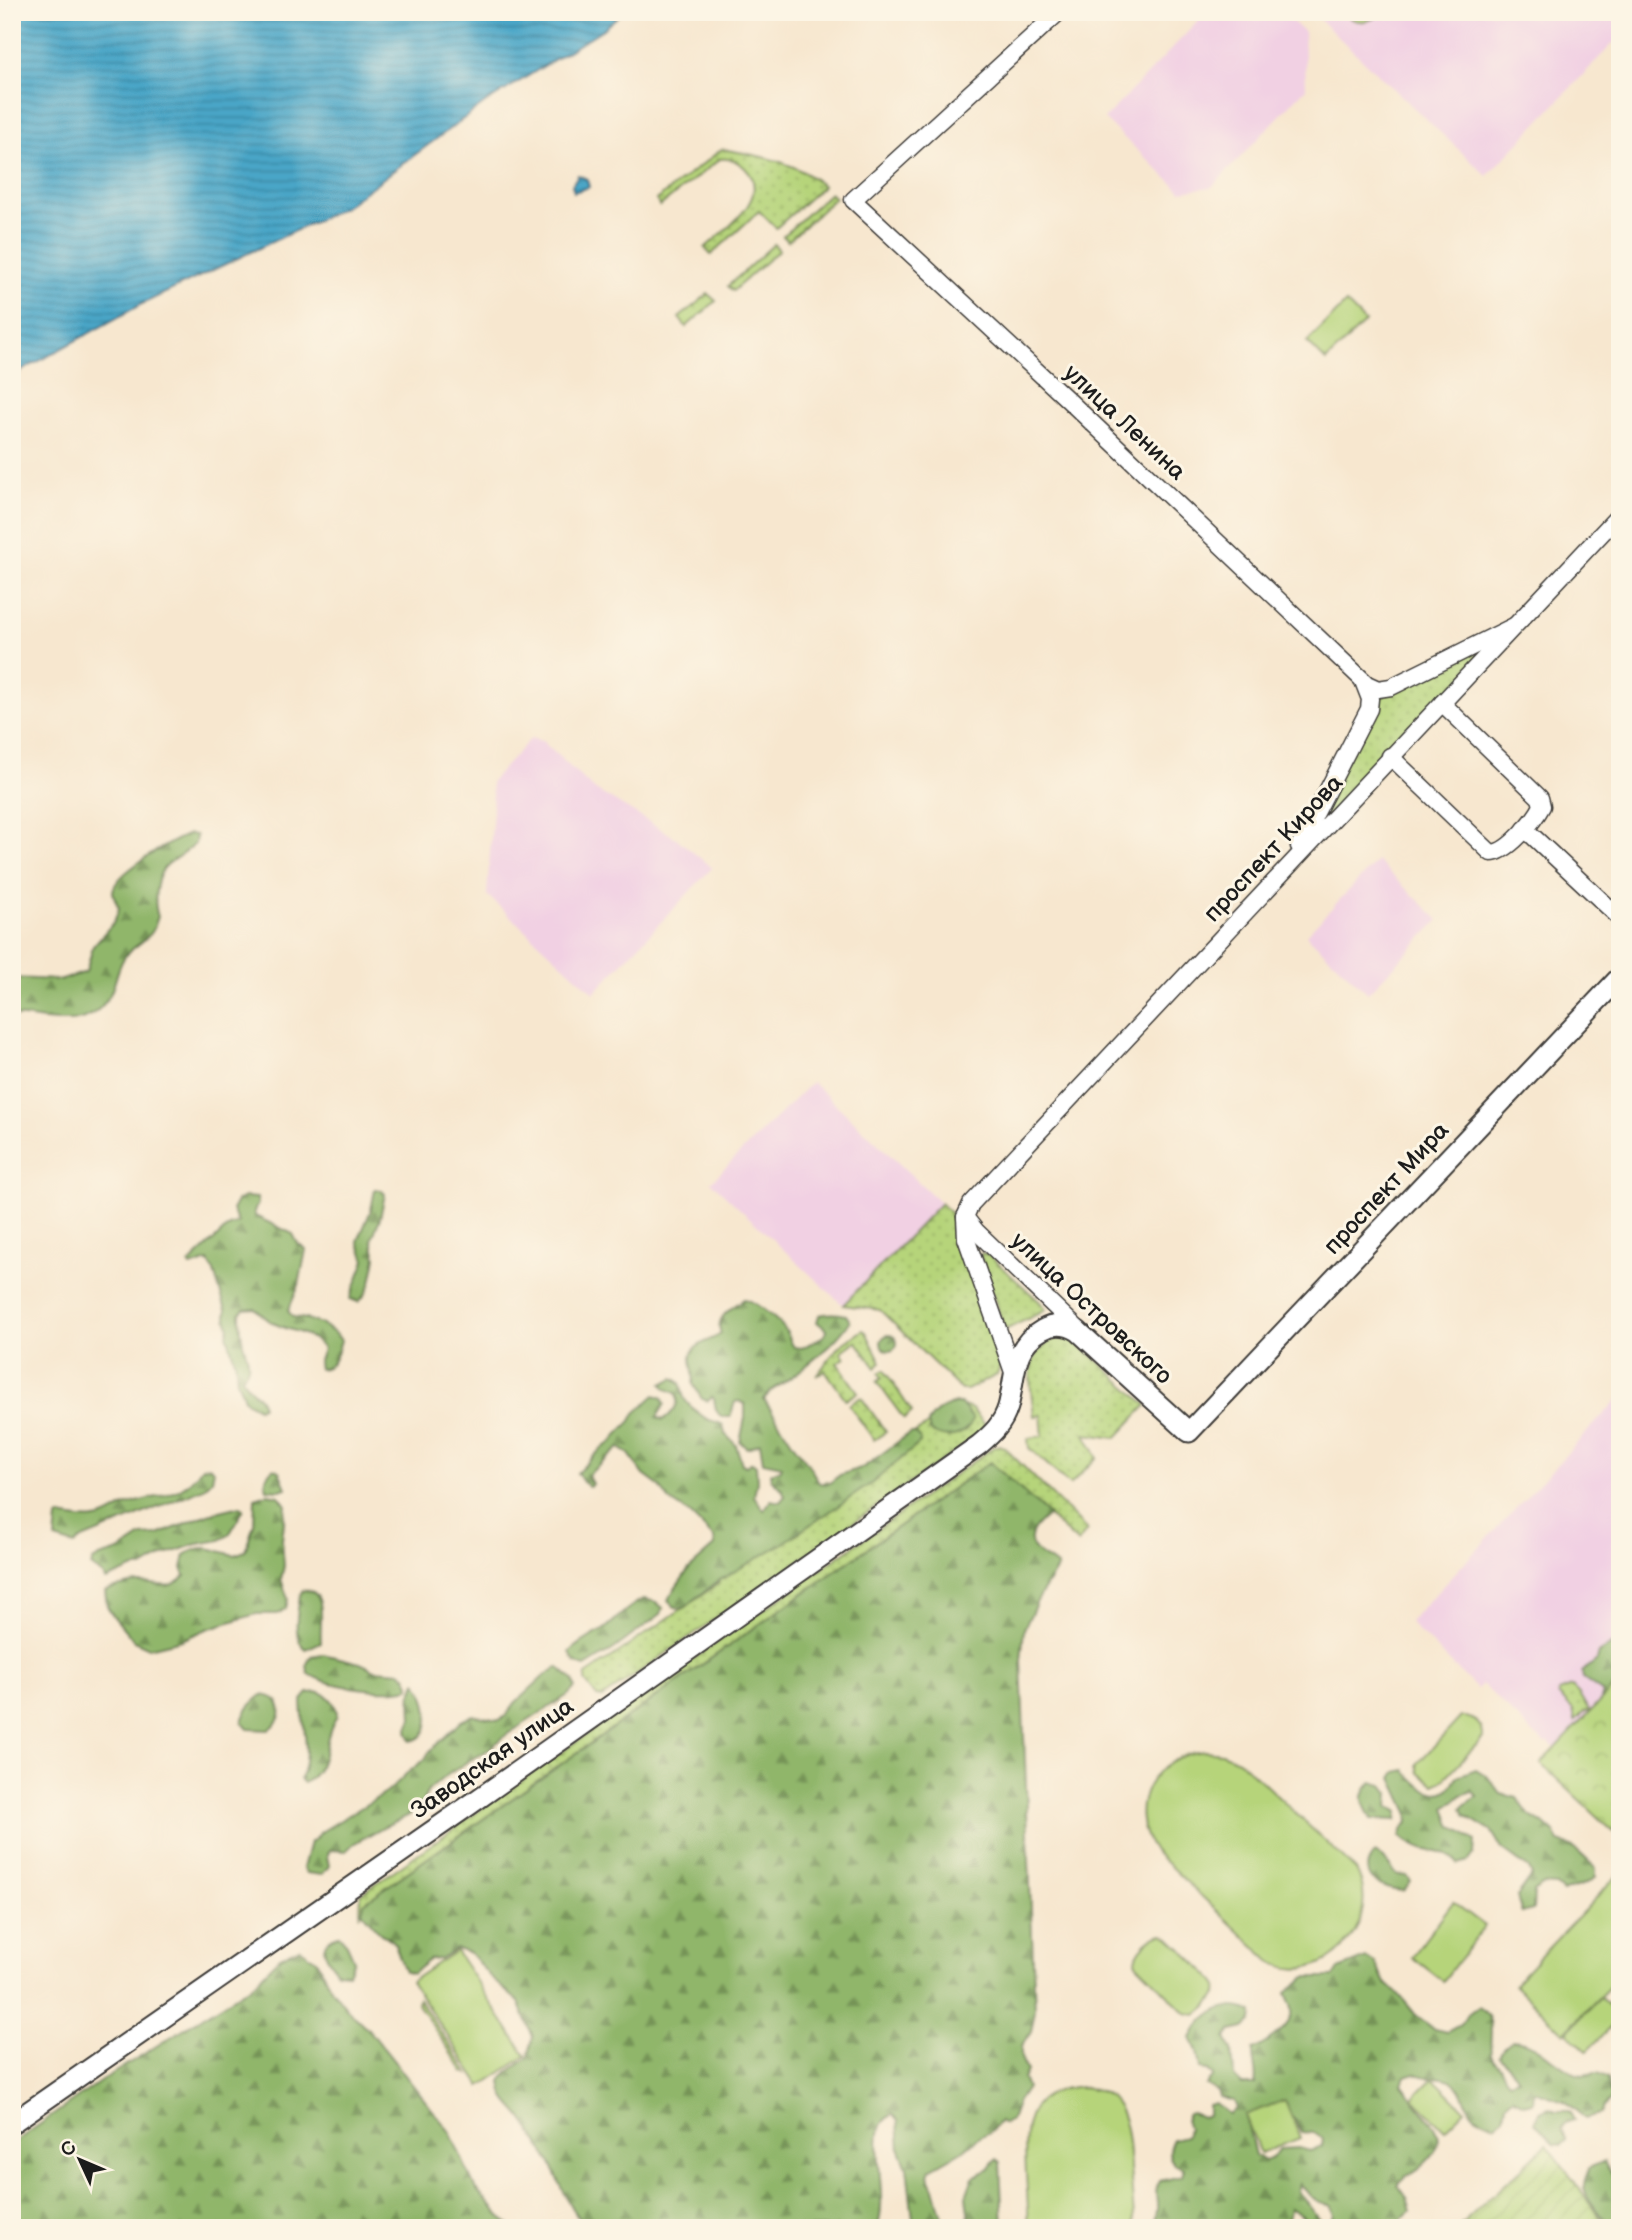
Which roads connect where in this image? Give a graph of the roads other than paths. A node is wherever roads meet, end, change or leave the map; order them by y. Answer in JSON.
{"nodes":[{"id":1,"x":1059,"y":12,"type":"edge"},
{"id":2,"x":1620,"y":514,"type":"edge"},
{"id":3,"x":1514,"y":626,"type":"junction"},
{"id":4,"x":1363,"y":681,"type":"junction"},
{"id":5,"x":1442,"y":703,"type":"junction"},
{"id":6,"x":1390,"y":756,"type":"junction"},
{"id":7,"x":1525,"y":830,"type":"junction"},
{"id":8,"x":1295,"y":858,"type":"junction"},
{"id":9,"x":1620,"y":919,"type":"edge"},
{"id":10,"x":1620,"y":978,"type":"edge"},
{"id":11,"x":965,"y":1217,"type":"junction"},
{"id":12,"x":1086,"y":1337,"type":"junction"},
{"id":13,"x":1013,"y":1372,"type":"junction"},
{"id":14,"x":1189,"y":1433,"type":"joint"},
{"id":15,"x":12,"y":2123,"type":"edge"}],
"edges":[{"from":1,"to":4,"type":"street","name":"улица Ленина"},
{"from":2,"to":3,"type":"street","name":"проспект Кирова"},
{"from":3,"to":4,"type":"street"},
{"from":3,"to":5,"type":"street","name":"проспект Кирова"},
{"from":4,"to":8,"type":"street"},
{"from":5,"to":6,"type":"street","name":"проспект Кирова"},
{"from":5,"to":7,"type":"street"},
{"from":6,"to":7,"type":"street"},
{"from":6,"to":8,"type":"street","name":"проспект Кирова"},
{"from":7,"to":9,"type":"street"},
{"from":8,"to":11,"type":"street","name":"проспект Кирова"},
{"from":10,"to":14,"type":"main road","name":"проспект Мира"},
{"from":11,"to":12,"type":"street","name":"улица Островского"},
{"from":11,"to":13,"type":"street"},
{"from":12,"to":13,"type":"main road"},
{"from":12,"to":14,"type":"main road","name":"улица Островского"},
{"from":13,"to":15,"type":"main road","name":"Заводская улица"}]}
